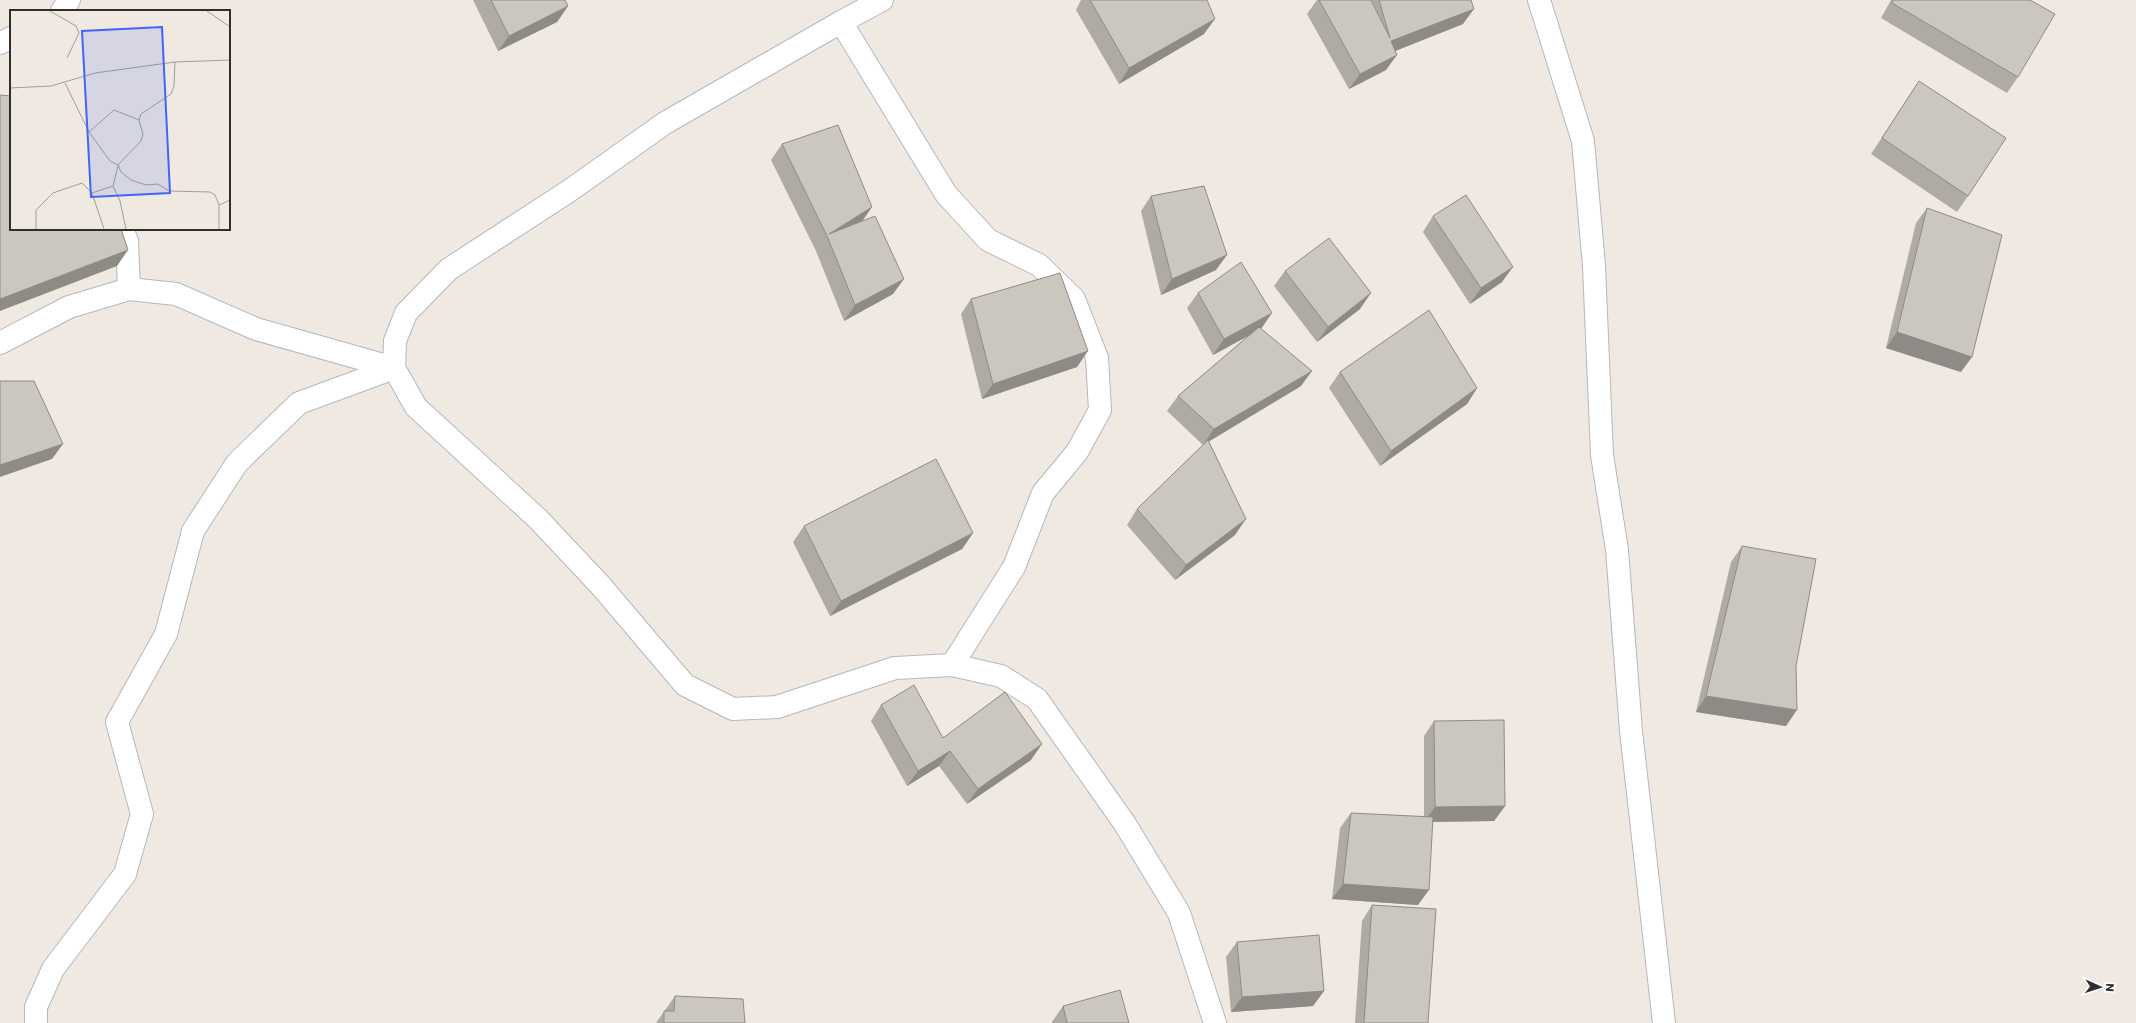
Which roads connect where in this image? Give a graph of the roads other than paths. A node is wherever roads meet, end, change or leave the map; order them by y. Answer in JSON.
{"nodes":[{"id":1,"x":69,"y":0,"type":"edge"},
{"id":2,"x":882,"y":0,"type":"edge"},
{"id":3,"x":1539,"y":0,"type":"edge"},
{"id":4,"x":63,"y":10,"type":"edge"},
{"id":5,"x":840,"y":22,"type":"junction"},
{"id":6,"x":10,"y":38,"type":"edge"},
{"id":7,"x":0,"y":43,"type":"edge"},
{"id":8,"x":122,"y":230,"type":"edge"},
{"id":9,"x":129,"y":289,"type":"junction"},
{"id":10,"x":0,"y":343,"type":"edge"},
{"id":11,"x":394,"y":368,"type":"junction"},
{"id":12,"x":952,"y":665,"type":"junction"},
{"id":13,"x":36,"y":1023,"type":"edge"},
{"id":14,"x":1215,"y":1023,"type":"edge"},
{"id":15,"x":1664,"y":1023,"type":"edge"}],
"edges":[{"from":1,"to":4,"type":"street"},
{"from":2,"to":5,"type":"street"},
{"from":3,"to":15,"type":"street"},
{"from":5,"to":11,"type":"street"},
{"from":5,"to":12,"type":"street"},
{"from":6,"to":7,"type":"street"},
{"from":8,"to":9,"type":"street"},
{"from":9,"to":10,"type":"street"},
{"from":9,"to":11,"type":"street"},
{"from":11,"to":12,"type":"street"},
{"from":11,"to":13,"type":"street"},
{"from":12,"to":14,"type":"street"}]}
